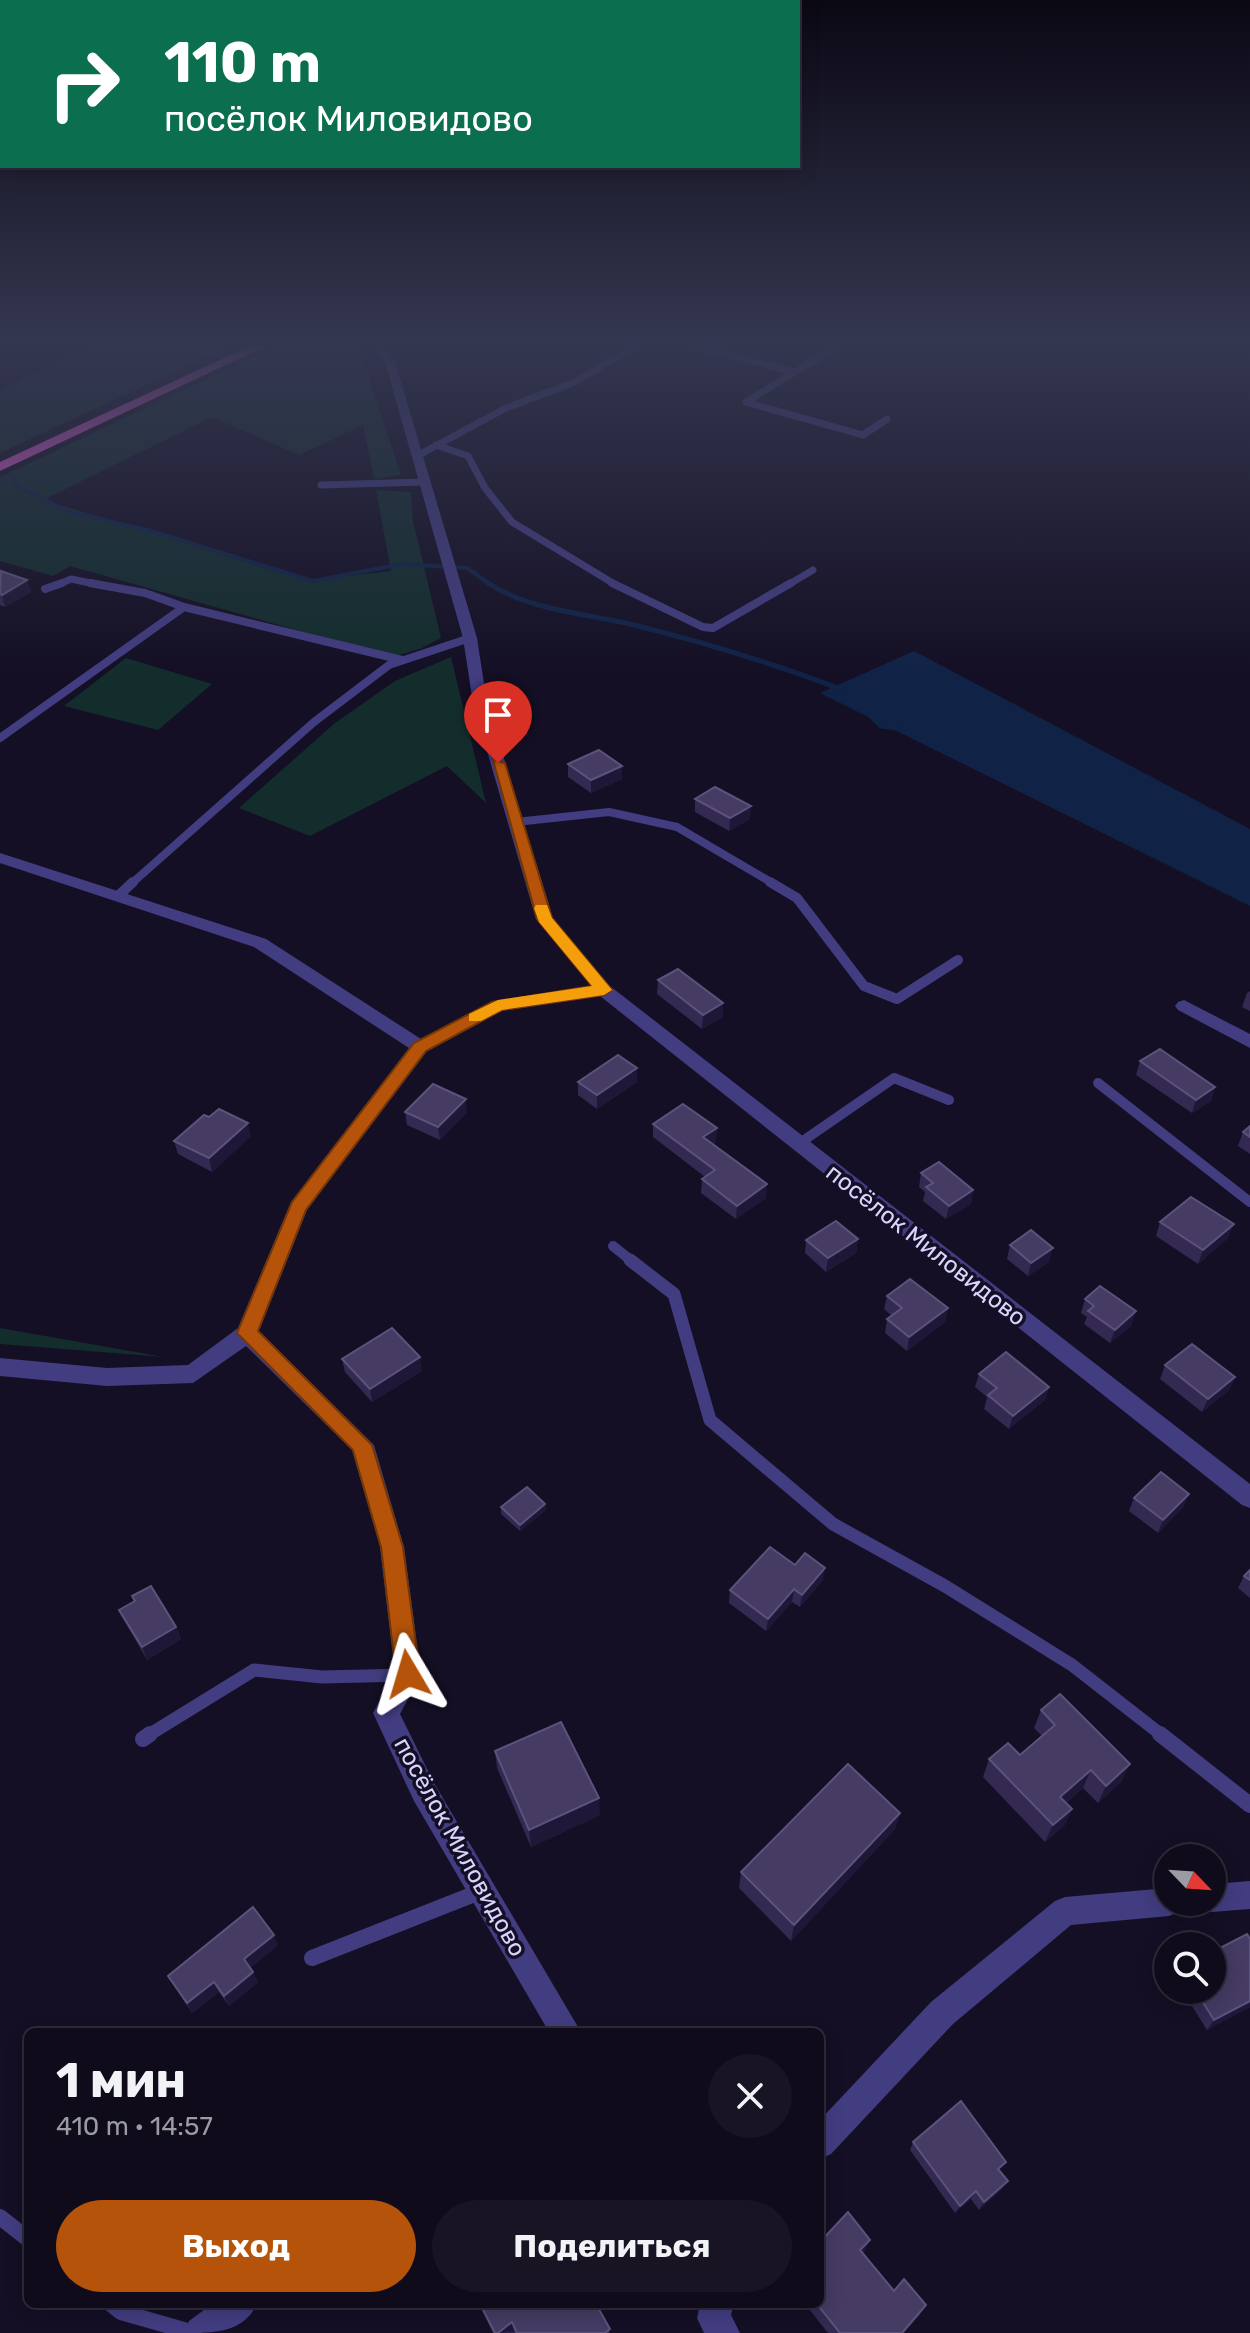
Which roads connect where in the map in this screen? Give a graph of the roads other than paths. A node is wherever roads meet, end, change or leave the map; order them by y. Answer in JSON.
{"nodes":[{"id":1,"x":28,"y":454,"type":"edge"},
{"id":2,"x":421,"y":454,"type":"edge"},
{"id":3,"x":462,"y":454,"type":"edge"},
{"id":4,"x":417,"y":456,"type":"joint"},
{"id":5,"x":0,"y":467,"type":"edge"},
{"id":6,"x":424,"y":482,"type":"junction"},
{"id":7,"x":321,"y":485,"type":"dead end"},
{"id":8,"x":813,"y":570,"type":"dead end"},
{"id":9,"x":45,"y":589,"type":"dead end"},
{"id":10,"x":184,"y":607,"type":"junction"},
{"id":11,"x":470,"y":638,"type":"junction"},
{"id":12,"x":402,"y":660,"type":"junction"},
{"id":13,"x":0,"y":738,"type":"edge"},
{"id":14,"x":516,"y":822,"type":"junction"},
{"id":15,"x":0,"y":858,"type":"edge"},
{"id":16,"x":118,"y":896,"type":"junction"},
{"id":17,"x":958,"y":960,"type":"dead end"},
{"id":18,"x":604,"y":990,"type":"junction"},
{"id":19,"x":1184,"y":1006,"type":"dead end"},
{"id":20,"x":1250,"y":1042,"type":"edge"},
{"id":21,"x":420,"y":1047,"type":"junction"},
{"id":22,"x":1098,"y":1083,"type":"dead end"},
{"id":23,"x":949,"y":1100,"type":"dead end"},
{"id":24,"x":797,"y":1145,"type":"junction"},
{"id":25,"x":1250,"y":1202,"type":"edge"},
{"id":26,"x":613,"y":1246,"type":"dead end"},
{"id":27,"x":247,"y":1333,"type":"junction"},
{"id":28,"x":0,"y":1367,"type":"edge"},
{"id":29,"x":1250,"y":1498,"type":"edge"},
{"id":30,"x":408,"y":1674,"type":"junction"},
{"id":31,"x":143,"y":1739,"type":"dead end"},
{"id":32,"x":1250,"y":1805,"type":"edge"},
{"id":33,"x":482,"y":1890,"type":"junction"},
{"id":34,"x":1250,"y":1895,"type":"edge"},
{"id":35,"x":1226,"y":1897,"type":"edge"},
{"id":36,"x":1154,"y":1903,"type":"edge"},
{"id":37,"x":312,"y":1958,"type":"dead end"},
{"id":38,"x":564,"y":2028,"type":"edge"},
{"id":39,"x":824,"y":2139,"type":"edge"},
{"id":40,"x":0,"y":2217,"type":"edge"},
{"id":41,"x":24,"y":2236,"type":"edge"},
{"id":42,"x":116,"y":2308,"type":"edge"},
{"id":43,"x":235,"y":2308,"type":"edge"},
{"id":44,"x":716,"y":2308,"type":"edge"},
{"id":45,"x":194,"y":2333,"type":"edge"},
{"id":46,"x":201,"y":2333,"type":"edge"},
{"id":47,"x":723,"y":2333,"type":"edge"}],
"edges":[{"from":1,"to":5,"type":"highway"},
{"from":2,"to":4,"type":"lane"},
{"from":3,"to":8,"type":"lane"},
{"from":4,"to":6,"type":"street","name":"посёлок Миловидово"},
{"from":6,"to":7,"type":"lane"},
{"from":6,"to":11,"type":"street","name":"посёлок Миловидово"},
{"from":9,"to":10,"type":"lane"},
{"from":10,"to":12,"type":"lane"},
{"from":10,"to":13,"type":"lane"},
{"from":11,"to":12,"type":"lane"},
{"from":11,"to":14,"type":"street","name":"посёлок Миловидово"},
{"from":12,"to":16,"type":"lane"},
{"from":14,"to":17,"type":"lane"},
{"from":14,"to":18,"type":"street","name":"посёлок Миловидово"},
{"from":15,"to":16,"type":"street"},
{"from":16,"to":21,"type":"street"},
{"from":18,"to":21,"type":"street"},
{"from":18,"to":24,"type":"street","name":"посёлок Миловидово"},
{"from":19,"to":20,"type":"street"},
{"from":21,"to":27,"type":"street"},
{"from":22,"to":25,"type":"lane"},
{"from":23,"to":24,"type":"lane"},
{"from":24,"to":29,"type":"street","name":"посёлок Миловидово"},
{"from":26,"to":32,"type":"lane"},
{"from":27,"to":28,"type":"street"},
{"from":27,"to":30,"type":"street"},
{"from":30,"to":31,"type":"lane"},
{"from":30,"to":33,"type":"street","name":"посёлок Миловидово"},
{"from":33,"to":37,"type":"lane"},
{"from":33,"to":38,"type":"street","name":"посёлок Миловидово"},
{"from":34,"to":35,"type":"street"},
{"from":36,"to":39,"type":"street"},
{"from":40,"to":41,"type":"lane"},
{"from":42,"to":45,"type":"lane"},
{"from":43,"to":46,"type":"street"},
{"from":44,"to":47,"type":"street"}]}
